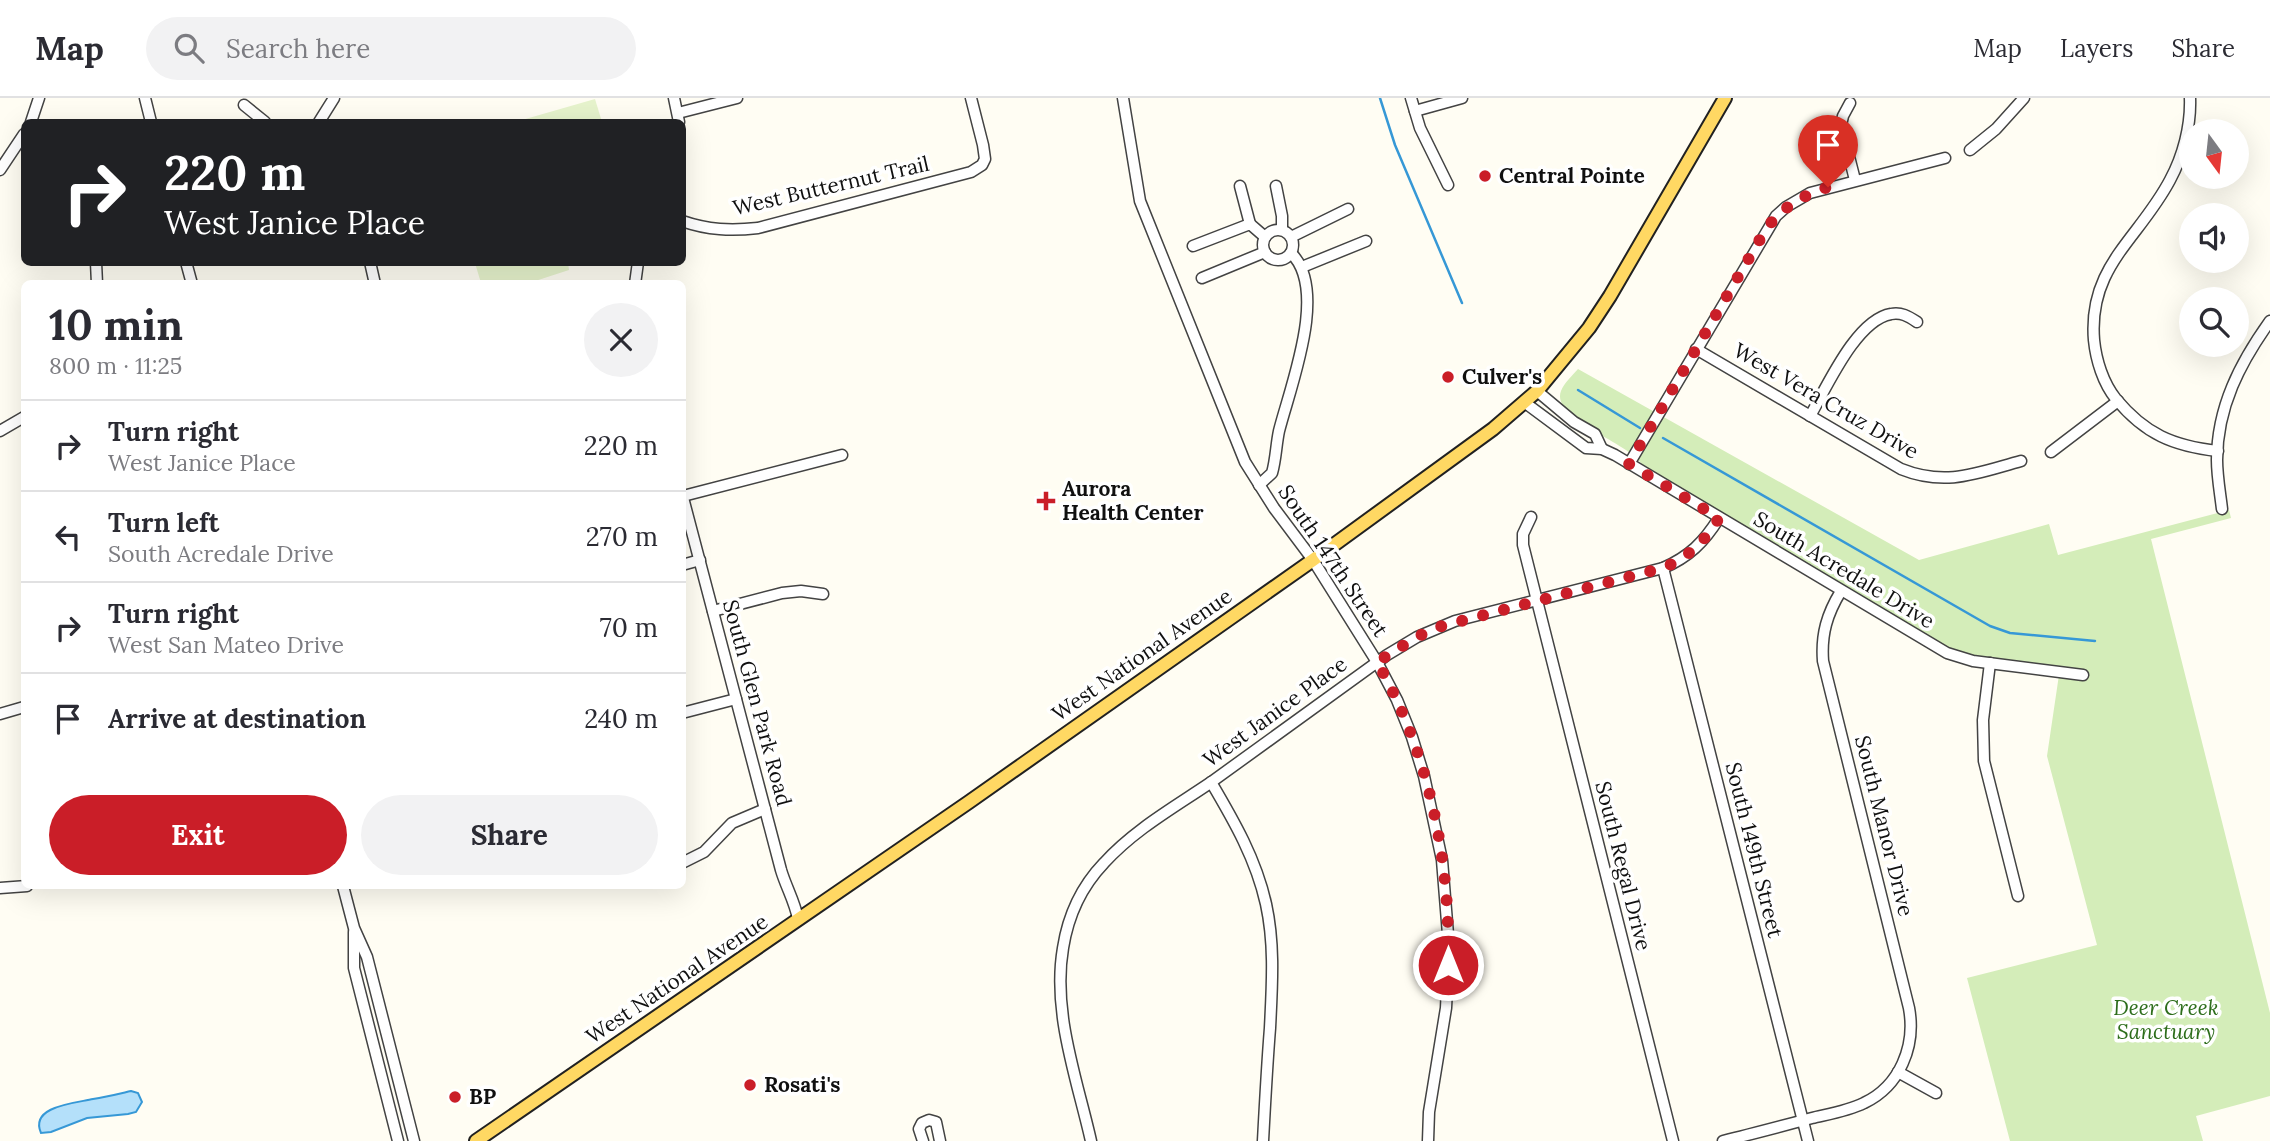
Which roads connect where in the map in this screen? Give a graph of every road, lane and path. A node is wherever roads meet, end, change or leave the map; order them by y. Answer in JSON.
{"nodes":[{"id":1,"x":39,"y":98,"type":"edge"},
{"id":2,"x":145,"y":98,"type":"edge"},
{"id":3,"x":334,"y":98,"type":"edge"},
{"id":4,"x":674,"y":98,"type":"edge"},
{"id":5,"x":737,"y":98,"type":"edge"},
{"id":6,"x":971,"y":98,"type":"edge"},
{"id":7,"x":1124,"y":98,"type":"edge"},
{"id":8,"x":1411,"y":98,"type":"edge"},
{"id":9,"x":1462,"y":98,"type":"edge"},
{"id":10,"x":1725,"y":98,"type":"edge"},
{"id":11,"x":2024,"y":98,"type":"edge"},
{"id":12,"x":2190,"y":98,"type":"edge"},
{"id":13,"x":1850,"y":103,"type":"dead end"},
{"id":14,"x":244,"y":105,"type":"dead end"},
{"id":15,"x":1415,"y":111,"type":"junction"},
{"id":16,"x":678,"y":118,"type":"edge"},
{"id":17,"x":31,"y":119,"type":"edge"},
{"id":18,"x":150,"y":119,"type":"edge"},
{"id":19,"x":261,"y":119,"type":"edge"},
{"id":20,"x":321,"y":119,"type":"edge"},
{"id":21,"x":21,"y":141,"type":"edge"},
{"id":22,"x":1970,"y":150,"type":"dead end"},
{"id":23,"x":1945,"y":158,"type":"dead end"},
{"id":24,"x":0,"y":170,"type":"edge"},
{"id":25,"x":1855,"y":180,"type":"junction"},
{"id":26,"x":1448,"y":185,"type":"dead end"},
{"id":27,"x":1240,"y":186,"type":"dead end"},
{"id":28,"x":1276,"y":186,"type":"dead end"},
{"id":29,"x":1348,"y":209,"type":"dead end"},
{"id":30,"x":686,"y":222,"type":"edge"},
{"id":31,"x":1250,"y":224,"type":"junction"},
{"id":32,"x":1282,"y":230,"type":"junction"},
{"id":33,"x":1265,"y":237,"type":"junction"},
{"id":34,"x":1292,"y":237,"type":"junction"},
{"id":35,"x":1366,"y":241,"type":"dead end"},
{"id":36,"x":1193,"y":246,"type":"dead end"},
{"id":37,"x":1265,"y":252,"type":"junction"},
{"id":38,"x":1291,"y":253,"type":"junction"},
{"id":39,"x":1302,"y":267,"type":"junction"},
{"id":40,"x":1202,"y":278,"type":"dead end"},
{"id":41,"x":2270,"y":321,"type":"edge"},
{"id":42,"x":1917,"y":322,"type":"dead end"},
{"id":43,"x":1696,"y":349,"type":"junction"},
{"id":44,"x":1537,"y":391,"type":"junction"},
{"id":45,"x":2118,"y":401,"type":"junction"},
{"id":46,"x":1524,"y":402,"type":"junction"},
{"id":47,"x":1810,"y":416,"type":"junction"},
{"id":48,"x":21,"y":419,"type":"edge"},
{"id":49,"x":0,"y":431,"type":"edge"},
{"id":50,"x":1602,"y":449,"type":"junction"},
{"id":51,"x":2217,"y":451,"type":"junction"},
{"id":52,"x":2051,"y":452,"type":"dead end"},
{"id":53,"x":842,"y":455,"type":"dead end"},
{"id":54,"x":2021,"y":461,"type":"dead end"},
{"id":55,"x":1629,"y":464,"type":"junction"},
{"id":56,"x":1259,"y":485,"type":"junction"},
{"id":57,"x":686,"y":494,"type":"edge"},
{"id":58,"x":686,"y":506,"type":"edge"},
{"id":59,"x":2222,"y":509,"type":"dead end"},
{"id":60,"x":1531,"y":517,"type":"dead end"},
{"id":61,"x":1719,"y":518,"type":"junction"},
{"id":62,"x":700,"y":560,"type":"junction"},
{"id":63,"x":1313,"y":560,"type":"junction"},
{"id":64,"x":686,"y":564,"type":"edge"},
{"id":65,"x":1663,"y":568,"type":"junction"},
{"id":66,"x":1841,"y":591,"type":"junction"},
{"id":67,"x":823,"y":594,"type":"dead end"},
{"id":68,"x":1536,"y":600,"type":"junction"},
{"id":69,"x":713,"y":611,"type":"junction"},
{"id":70,"x":1377,"y":662,"type":"junction"},
{"id":71,"x":1990,"y":663,"type":"junction"},
{"id":72,"x":2083,"y":675,"type":"dead end"},
{"id":73,"x":736,"y":699,"type":"junction"},
{"id":74,"x":21,"y":708,"type":"edge"},
{"id":75,"x":686,"y":712,"type":"edge"},
{"id":76,"x":0,"y":714,"type":"edge"},
{"id":77,"x":1210,"y":782,"type":"junction"},
{"id":78,"x":765,"y":809,"type":"junction"},
{"id":79,"x":686,"y":861,"type":"edge"},
{"id":80,"x":21,"y":886,"type":"edge"},
{"id":81,"x":0,"y":888,"type":"edge"},
{"id":82,"x":344,"y":889,"type":"edge"},
{"id":83,"x":2018,"y":896,"type":"dead end"},
{"id":84,"x":798,"y":919,"type":"junction"},
{"id":85,"x":354,"y":928,"type":"junction"},
{"id":86,"x":1898,"y":1072,"type":"junction"},
{"id":87,"x":1936,"y":1093,"type":"dead end"},
{"id":88,"x":1803,"y":1121,"type":"junction"},
{"id":89,"x":398,"y":1141,"type":"edge"},
{"id":90,"x":414,"y":1141,"type":"edge"},
{"id":91,"x":476,"y":1141,"type":"edge"},
{"id":92,"x":923,"y":1141,"type":"edge"},
{"id":93,"x":940,"y":1141,"type":"edge"},
{"id":94,"x":1091,"y":1141,"type":"edge"},
{"id":95,"x":1263,"y":1141,"type":"edge"},
{"id":96,"x":1427,"y":1141,"type":"edge"},
{"id":97,"x":1673,"y":1141,"type":"edge"},
{"id":98,"x":1723,"y":1141,"type":"edge"},
{"id":99,"x":1808,"y":1141,"type":"edge"}],
"edges":[{"from":1,"to":17,"type":"street"},
{"from":2,"to":18,"type":"street"},
{"from":3,"to":20,"type":"street"},
{"from":4,"to":16,"type":"street"},
{"from":5,"to":16,"type":"street"},
{"from":6,"to":30,"type":"street","name":"West Butternut Trail"},
{"from":7,"to":56,"type":"street","name":"South 147th Street"},
{"from":8,"to":15,"type":"street"},
{"from":9,"to":15,"type":"street"},
{"from":10,"to":44,"type":"main road","name":"West National Avenue"},
{"from":11,"to":22,"type":"street"},
{"from":12,"to":45,"type":"street"},
{"from":13,"to":25,"type":"street"},
{"from":14,"to":19,"type":"street"},
{"from":15,"to":26,"type":"street"},
{"from":21,"to":24,"type":"street"},
{"from":23,"to":25,"type":"street"},
{"from":25,"to":43,"type":"street"},
{"from":27,"to":31,"type":"street"},
{"from":28,"to":32,"type":"street"},
{"from":29,"to":34,"type":"street"},
{"from":31,"to":33,"type":"street"},
{"from":31,"to":36,"type":"street"},
{"from":32,"to":33,"type":"street"},
{"from":32,"to":34,"type":"street"},
{"from":33,"to":37,"type":"street"},
{"from":34,"to":38,"type":"street"},
{"from":35,"to":39,"type":"street"},
{"from":37,"to":38,"type":"street"},
{"from":37,"to":40,"type":"street"},
{"from":38,"to":39,"type":"street"},
{"from":39,"to":56,"type":"street"},
{"from":41,"to":51,"type":"street"},
{"from":42,"to":47,"type":"street"},
{"from":43,"to":47,"type":"street","name":"West Vera Cruz Drive"},
{"from":43,"to":55,"type":"street"},
{"from":44,"to":46,"type":"main road","name":"West National Avenue"},
{"from":44,"to":50,"type":"street","name":"South Acredale Drive"},
{"from":45,"to":51,"type":"street"},
{"from":45,"to":52,"type":"street"},
{"from":46,"to":50,"type":"street","name":"South Acredale Drive"},
{"from":46,"to":63,"type":"main road","name":"West National Avenue"},
{"from":47,"to":54,"type":"street","name":"West Vera Cruz Drive"},
{"from":48,"to":49,"type":"street"},
{"from":50,"to":55,"type":"street","name":"South Acredale Drive"},
{"from":51,"to":59,"type":"street"},
{"from":53,"to":57,"type":"street"},
{"from":55,"to":61,"type":"street","name":"South Acredale Drive"},
{"from":56,"to":63,"type":"street","name":"South 147th Street"},
{"from":58,"to":62,"type":"street","name":"South Glen Park Road"},
{"from":60,"to":68,"type":"street","name":"South Regal Drive"},
{"from":61,"to":65,"type":"street","name":"West Janice Place"},
{"from":61,"to":66,"type":"street","name":"South Acredale Drive"},
{"from":62,"to":64,"type":"street"},
{"from":62,"to":69,"type":"street","name":"South Glen Park Road"},
{"from":63,"to":70,"type":"street","name":"South 147th Street"},
{"from":63,"to":84,"type":"main road","name":"West National Avenue"},
{"from":65,"to":68,"type":"street","name":"West Janice Place"},
{"from":65,"to":88,"type":"street","name":"South 149th Street"},
{"from":66,"to":71,"type":"street","name":"South Acredale Drive"},
{"from":66,"to":86,"type":"street","name":"South Manor Drive"},
{"from":67,"to":69,"type":"street"},
{"from":68,"to":70,"type":"street","name":"West Janice Place"},
{"from":68,"to":97,"type":"street","name":"South Regal Drive"},
{"from":69,"to":73,"type":"street","name":"South Glen Park Road"},
{"from":70,"to":77,"type":"street","name":"West Janice Place"},
{"from":70,"to":96,"type":"street","name":"South 147th Street"},
{"from":71,"to":72,"type":"street","name":"South Acredale Drive"},
{"from":71,"to":83,"type":"street"},
{"from":73,"to":75,"type":"street"},
{"from":73,"to":78,"type":"street","name":"South Glen Park Road"},
{"from":74,"to":76,"type":"street"},
{"from":77,"to":94,"type":"street","name":"West Janice Place"},
{"from":77,"to":95,"type":"street"},
{"from":78,"to":79,"type":"street"},
{"from":78,"to":84,"type":"street","name":"South Glen Park Road"},
{"from":80,"to":81,"type":"street"},
{"from":82,"to":85,"type":"street"},
{"from":84,"to":91,"type":"main road","name":"West National Avenue"},
{"from":85,"to":89,"type":"street"},
{"from":85,"to":90,"type":"street"},
{"from":86,"to":87,"type":"street"},
{"from":86,"to":88,"type":"street"},
{"from":88,"to":98,"type":"street"},
{"from":88,"to":99,"type":"street","name":"South 149th Street"},
{"from":92,"to":93,"type":"street"}]}
